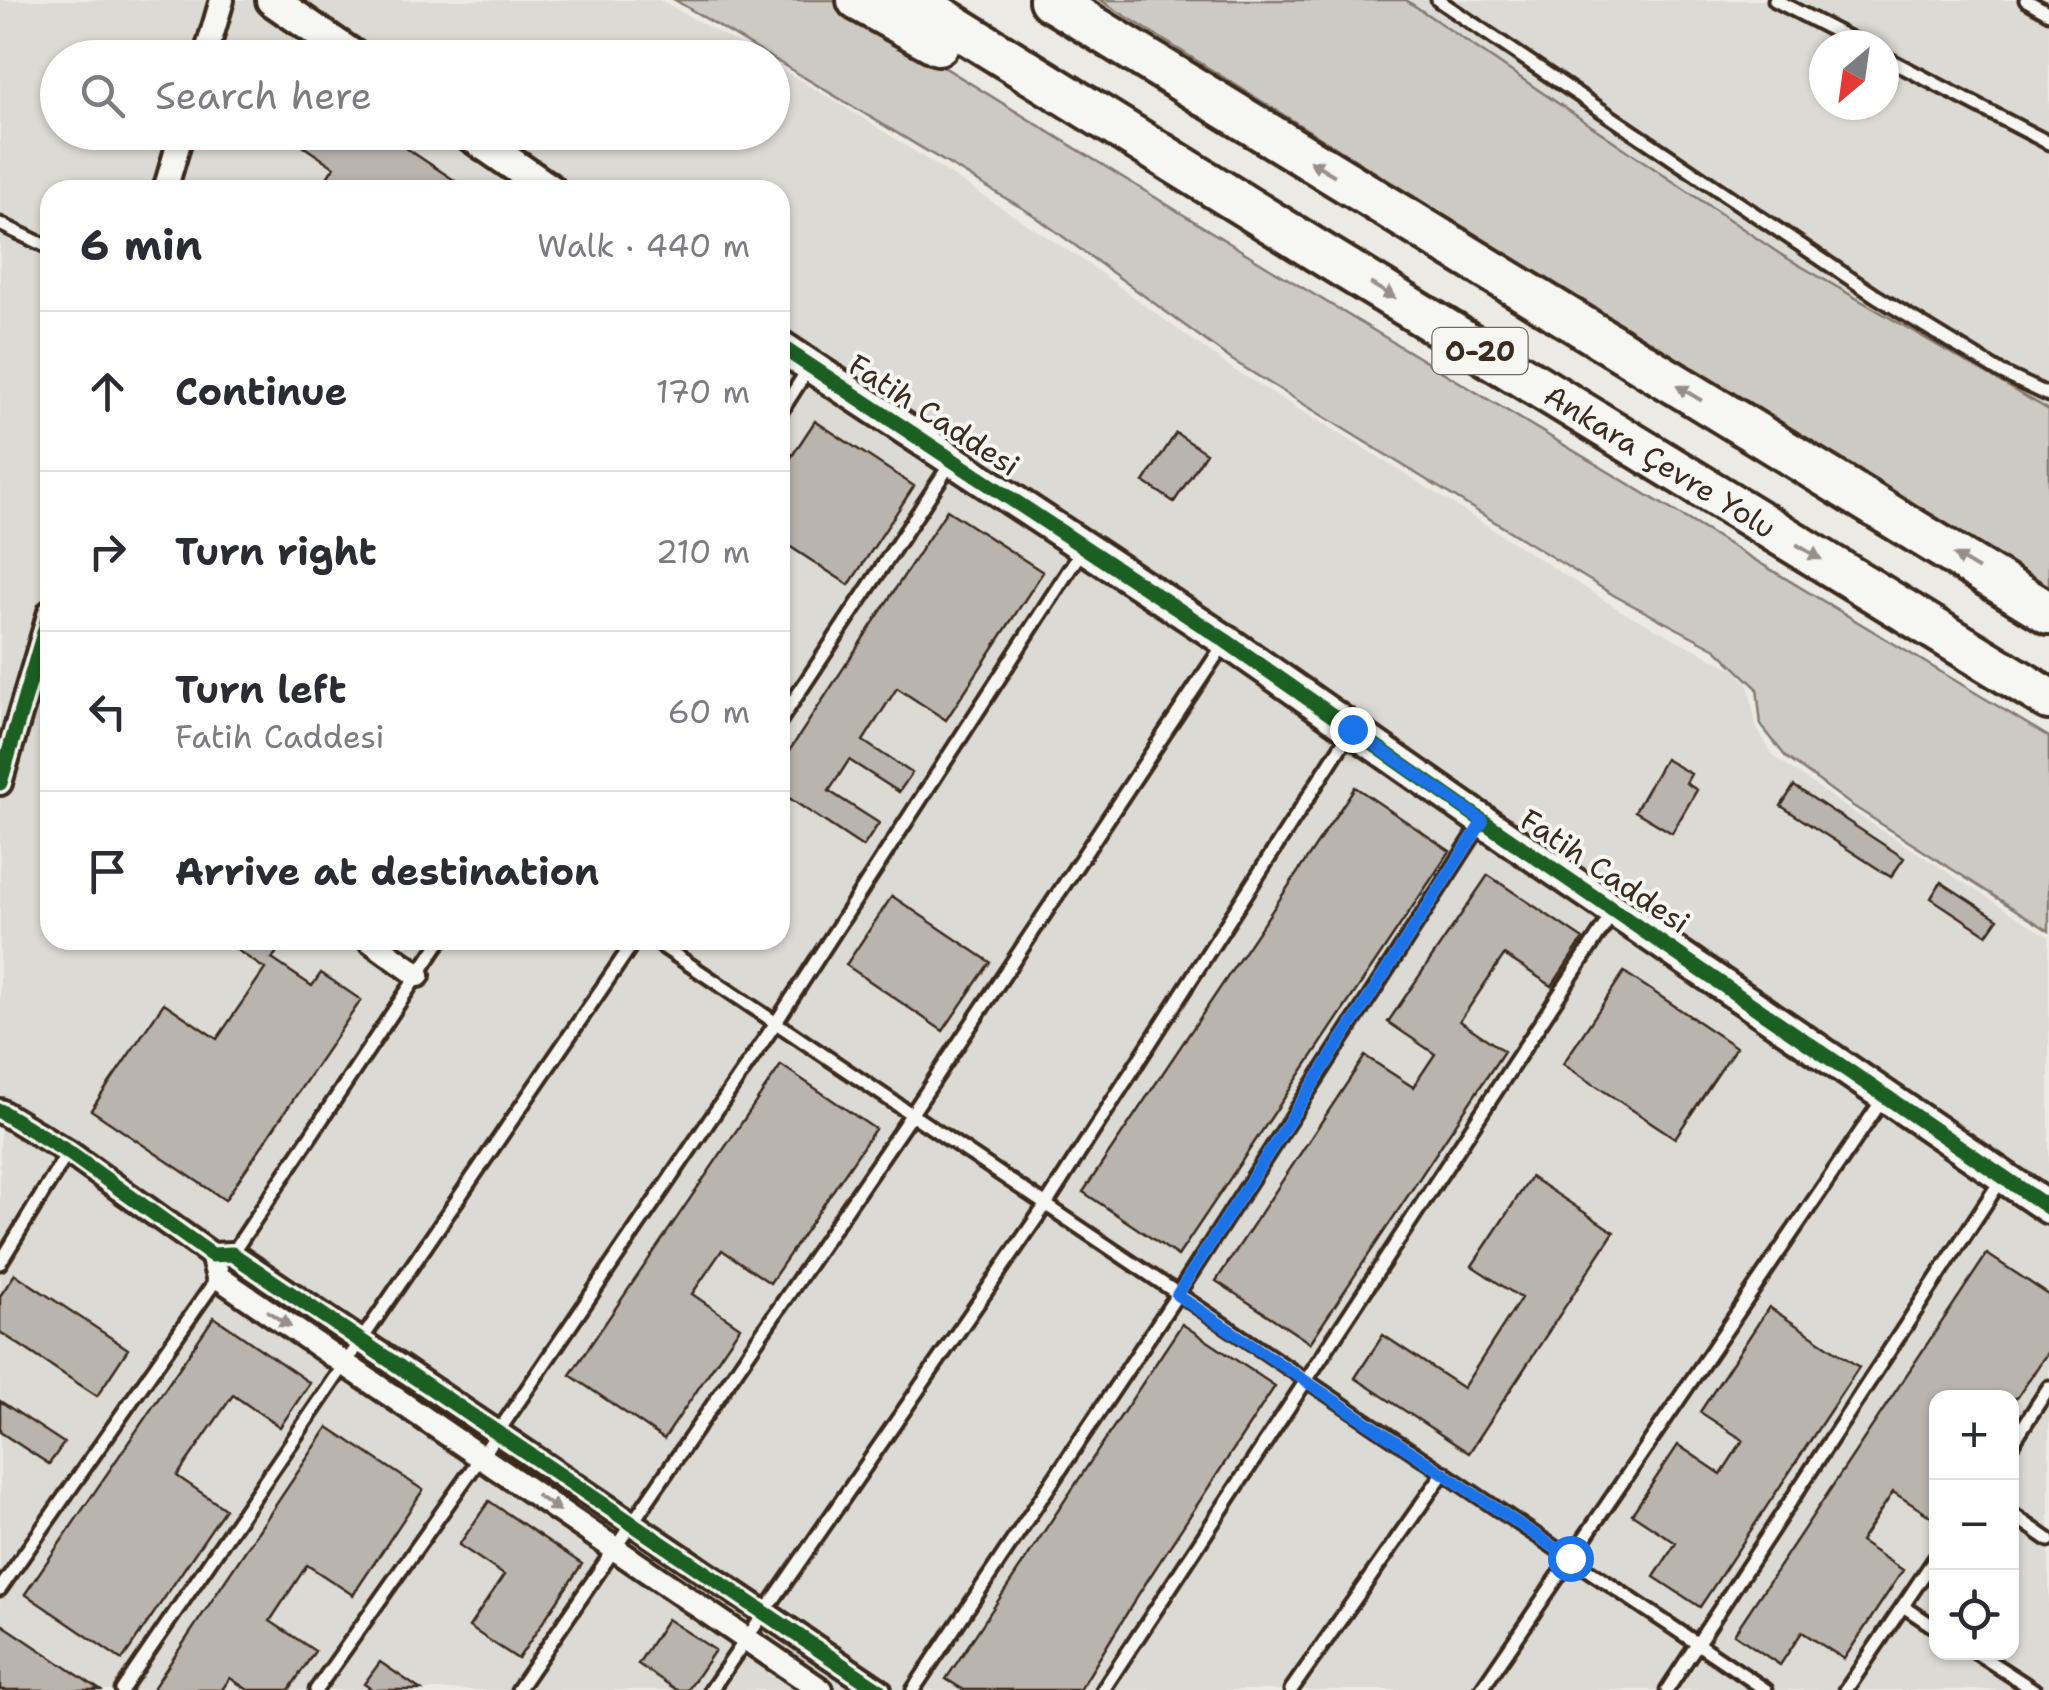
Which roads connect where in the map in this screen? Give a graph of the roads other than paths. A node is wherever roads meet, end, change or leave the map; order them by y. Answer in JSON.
{"nodes":[{"id":1,"x":222,"y":0,"type":"edge"},
{"id":2,"x":272,"y":0,"type":"edge"},
{"id":3,"x":858,"y":0,"type":"edge"},
{"id":4,"x":913,"y":0,"type":"edge"},
{"id":5,"x":1050,"y":0,"type":"edge"},
{"id":6,"x":1066,"y":0,"type":"edge"},
{"id":7,"x":1438,"y":0,"type":"edge"},
{"id":8,"x":1465,"y":0,"type":"edge"},
{"id":9,"x":1776,"y":0,"type":"edge"},
{"id":10,"x":2026,"y":0,"type":"edge"},
{"id":11,"x":1450,"y":8,"type":"junction"},
{"id":12,"x":2049,"y":14,"type":"edge"},
{"id":13,"x":1833,"y":30,"type":"edge"},
{"id":14,"x":210,"y":40,"type":"edge"},
{"id":15,"x":330,"y":40,"type":"edge"},
{"id":16,"x":1899,"y":65,"type":"edge"},
{"id":17,"x":1232,"y":114,"type":"junction"},
{"id":18,"x":2049,"y":143,"type":"edge"},
{"id":19,"x":177,"y":150,"type":"edge"},
{"id":20,"x":491,"y":150,"type":"edge"},
{"id":21,"x":168,"y":180,"type":"edge"},
{"id":22,"x":534,"y":180,"type":"edge"},
{"id":23,"x":0,"y":224,"type":"edge"},
{"id":24,"x":40,"y":243,"type":"edge"},
{"id":25,"x":1319,"y":252,"type":"junction"},
{"id":26,"x":790,"y":353,"type":"edge"},
{"id":27,"x":810,"y":366,"type":"junction"},
{"id":28,"x":2049,"y":396,"type":"edge"},
{"id":29,"x":790,"y":397,"type":"edge"},
{"id":30,"x":953,"y":460,"type":"junction"},
{"id":31,"x":1084,"y":547,"type":"junction"},
{"id":32,"x":2049,"y":613,"type":"edge"},
{"id":33,"x":1226,"y":641,"type":"junction"},
{"id":34,"x":40,"y":646,"type":"edge"},
{"id":35,"x":2049,"y":698,"type":"edge"},
{"id":36,"x":790,"y":706,"type":"edge"},
{"id":37,"x":1352,"y":729,"type":"junction"},
{"id":38,"x":0,"y":782,"type":"edge"},
{"id":39,"x":1483,"y":821,"type":"junction"},
{"id":40,"x":1614,"y":911,"type":"junction"},
{"id":41,"x":383,"y":950,"type":"edge"},
{"id":42,"x":434,"y":950,"type":"edge"},
{"id":43,"x":628,"y":950,"type":"edge"},
{"id":44,"x":667,"y":950,"type":"edge"},
{"id":45,"x":418,"y":975,"type":"junction"},
{"id":46,"x":775,"y":1024,"type":"junction"},
{"id":47,"x":1886,"y":1095,"type":"junction"},
{"id":48,"x":0,"y":1110,"type":"edge"},
{"id":49,"x":912,"y":1115,"type":"junction"},
{"id":50,"x":68,"y":1152,"type":"junction"},
{"id":51,"x":2003,"y":1177,"type":"junction"},
{"id":52,"x":1046,"y":1203,"type":"junction"},
{"id":53,"x":2049,"y":1208,"type":"edge"},
{"id":54,"x":220,"y":1262,"type":"junction"},
{"id":55,"x":0,"y":1263,"type":"edge"},
{"id":56,"x":1177,"y":1295,"type":"junction"},
{"id":57,"x":362,"y":1341,"type":"junction"},
{"id":58,"x":346,"y":1364,"type":"junction"},
{"id":59,"x":1307,"y":1380,"type":"junction"},
{"id":60,"x":2049,"y":1388,"type":"edge"},
{"id":61,"x":497,"y":1432,"type":"junction"},
{"id":62,"x":2019,"y":1433,"type":"edge"},
{"id":63,"x":480,"y":1457,"type":"junction"},
{"id":64,"x":1444,"y":1472,"type":"junction"},
{"id":65,"x":2019,"y":1519,"type":"edge"},
{"id":66,"x":630,"y":1522,"type":"junction"},
{"id":67,"x":2049,"y":1540,"type":"edge"},
{"id":68,"x":614,"y":1548,"type":"junction"},
{"id":69,"x":1570,"y":1558,"type":"junction"},
{"id":70,"x":1929,"y":1567,"type":"edge"},
{"id":71,"x":0,"y":1589,"type":"edge"},
{"id":72,"x":1903,"y":1606,"type":"junction"},
{"id":73,"x":764,"y":1612,"type":"junction"},
{"id":74,"x":1929,"y":1623,"type":"edge"},
{"id":75,"x":746,"y":1639,"type":"junction"},
{"id":76,"x":1696,"y":1644,"type":"junction"},
{"id":77,"x":1987,"y":1660,"type":"edge"},
{"id":78,"x":122,"y":1690,"type":"edge"},
{"id":79,"x":316,"y":1690,"type":"edge"},
{"id":80,"x":518,"y":1690,"type":"edge"},
{"id":81,"x":711,"y":1690,"type":"edge"},
{"id":82,"x":821,"y":1690,"type":"edge"},
{"id":83,"x":879,"y":1690,"type":"edge"},
{"id":84,"x":913,"y":1690,"type":"edge"},
{"id":85,"x":1103,"y":1690,"type":"edge"},
{"id":86,"x":1291,"y":1690,"type":"edge"},
{"id":87,"x":1480,"y":1690,"type":"edge"},
{"id":88,"x":1667,"y":1690,"type":"edge"},
{"id":89,"x":1766,"y":1690,"type":"edge"},
{"id":90,"x":1846,"y":1690,"type":"edge"},
{"id":91,"x":2034,"y":1690,"type":"edge"}],
"edges":[{"from":1,"to":14,"type":"street"},
{"from":2,"to":15,"type":"street"},
{"from":3,"to":25,"type":"highway"},
{"from":4,"to":25,"type":"highway","name":"Ankara Çevre Yolu","number":"O-20"},
{"from":5,"to":17,"type":"highway","number":"O-20"},
{"from":6,"to":17,"type":"highway"},
{"from":7,"to":11,"type":"lane"},
{"from":8,"to":11,"type":"lane"},
{"from":9,"to":13,"type":"lane"},
{"from":10,"to":12,"type":"lane"},
{"from":11,"to":28,"type":"lane"},
{"from":16,"to":18,"type":"lane"},
{"from":32,"to":17,"type":"highway","number":"O-20","one_way":true},
{"from":19,"to":21,"type":"street"},
{"from":20,"to":22,"type":"street"},
{"from":23,"to":24,"type":"lane"},
{"from":25,"to":35,"type":"highway","name":"Ankara Çevre Yolu","number":"O-20","one_way":true},
{"from":26,"to":27,"type":"street","name":"Fatih Caddesi"},
{"from":27,"to":29,"type":"lane"},
{"from":27,"to":30,"type":"street","name":"Fatih Caddesi"},
{"from":30,"to":31,"type":"street","name":"Fatih Caddesi"},
{"from":30,"to":36,"type":"lane"},
{"from":31,"to":33,"type":"street","name":"Fatih Caddesi"},
{"from":31,"to":46,"type":"lane"},
{"from":33,"to":37,"type":"street","name":"Fatih Caddesi"},
{"from":33,"to":49,"type":"lane"},
{"from":34,"to":38,"type":"street"},
{"from":37,"to":39,"type":"street","name":"Fatih Caddesi"},
{"from":37,"to":52,"type":"lane"},
{"from":39,"to":40,"type":"street","name":"Fatih Caddesi"},
{"from":39,"to":56,"type":"lane"},
{"from":40,"to":47,"type":"street","name":"Fatih Caddesi"},
{"from":40,"to":59,"type":"lane"},
{"from":41,"to":45,"type":"street"},
{"from":42,"to":45,"type":"lane"},
{"from":43,"to":57,"type":"lane"},
{"from":44,"to":46,"type":"lane"},
{"from":45,"to":54,"type":"lane"},
{"from":46,"to":49,"type":"lane"},
{"from":46,"to":61,"type":"lane"},
{"from":47,"to":51,"type":"street","name":"Fatih Caddesi"},
{"from":47,"to":69,"type":"lane"},
{"from":48,"to":50,"type":"street"},
{"from":49,"to":52,"type":"lane"},
{"from":49,"to":66,"type":"lane"},
{"from":50,"to":54,"type":"street"},
{"from":50,"to":55,"type":"lane"},
{"from":51,"to":53,"type":"street","name":"Fatih Caddesi"},
{"from":51,"to":76,"type":"lane"},
{"from":52,"to":56,"type":"lane"},
{"from":52,"to":73,"type":"lane"},
{"from":54,"to":57,"type":"street"},
{"from":54,"to":58,"type":"street","one_way":true},
{"from":54,"to":71,"type":"lane"},
{"from":56,"to":59,"type":"lane"},
{"from":56,"to":84,"type":"lane"},
{"from":57,"to":58,"type":"lane"},
{"from":57,"to":61,"type":"street"},
{"from":58,"to":63,"type":"street"},
{"from":58,"to":78,"type":"lane"},
{"from":59,"to":64,"type":"lane"},
{"from":59,"to":85,"type":"lane"},
{"from":60,"to":62,"type":"lane"},
{"from":61,"to":63,"type":"lane"},
{"from":61,"to":66,"type":"street"},
{"from":63,"to":68,"type":"street","one_way":true},
{"from":63,"to":79,"type":"lane"},
{"from":64,"to":69,"type":"lane"},
{"from":64,"to":86,"type":"lane"},
{"from":65,"to":67,"type":"lane"},
{"from":66,"to":68,"type":"lane"},
{"from":66,"to":73,"type":"street"},
{"from":68,"to":75,"type":"street"},
{"from":68,"to":80,"type":"lane"},
{"from":69,"to":76,"type":"lane"},
{"from":69,"to":87,"type":"lane"},
{"from":70,"to":72,"type":"lane"},
{"from":72,"to":74,"type":"lane"},
{"from":72,"to":90,"type":"lane"},
{"from":73,"to":75,"type":"lane"},
{"from":73,"to":83,"type":"street"},
{"from":75,"to":81,"type":"lane"},
{"from":75,"to":82,"type":"street"},
{"from":76,"to":88,"type":"lane"},
{"from":76,"to":89,"type":"lane"},
{"from":77,"to":91,"type":"lane"}]}
